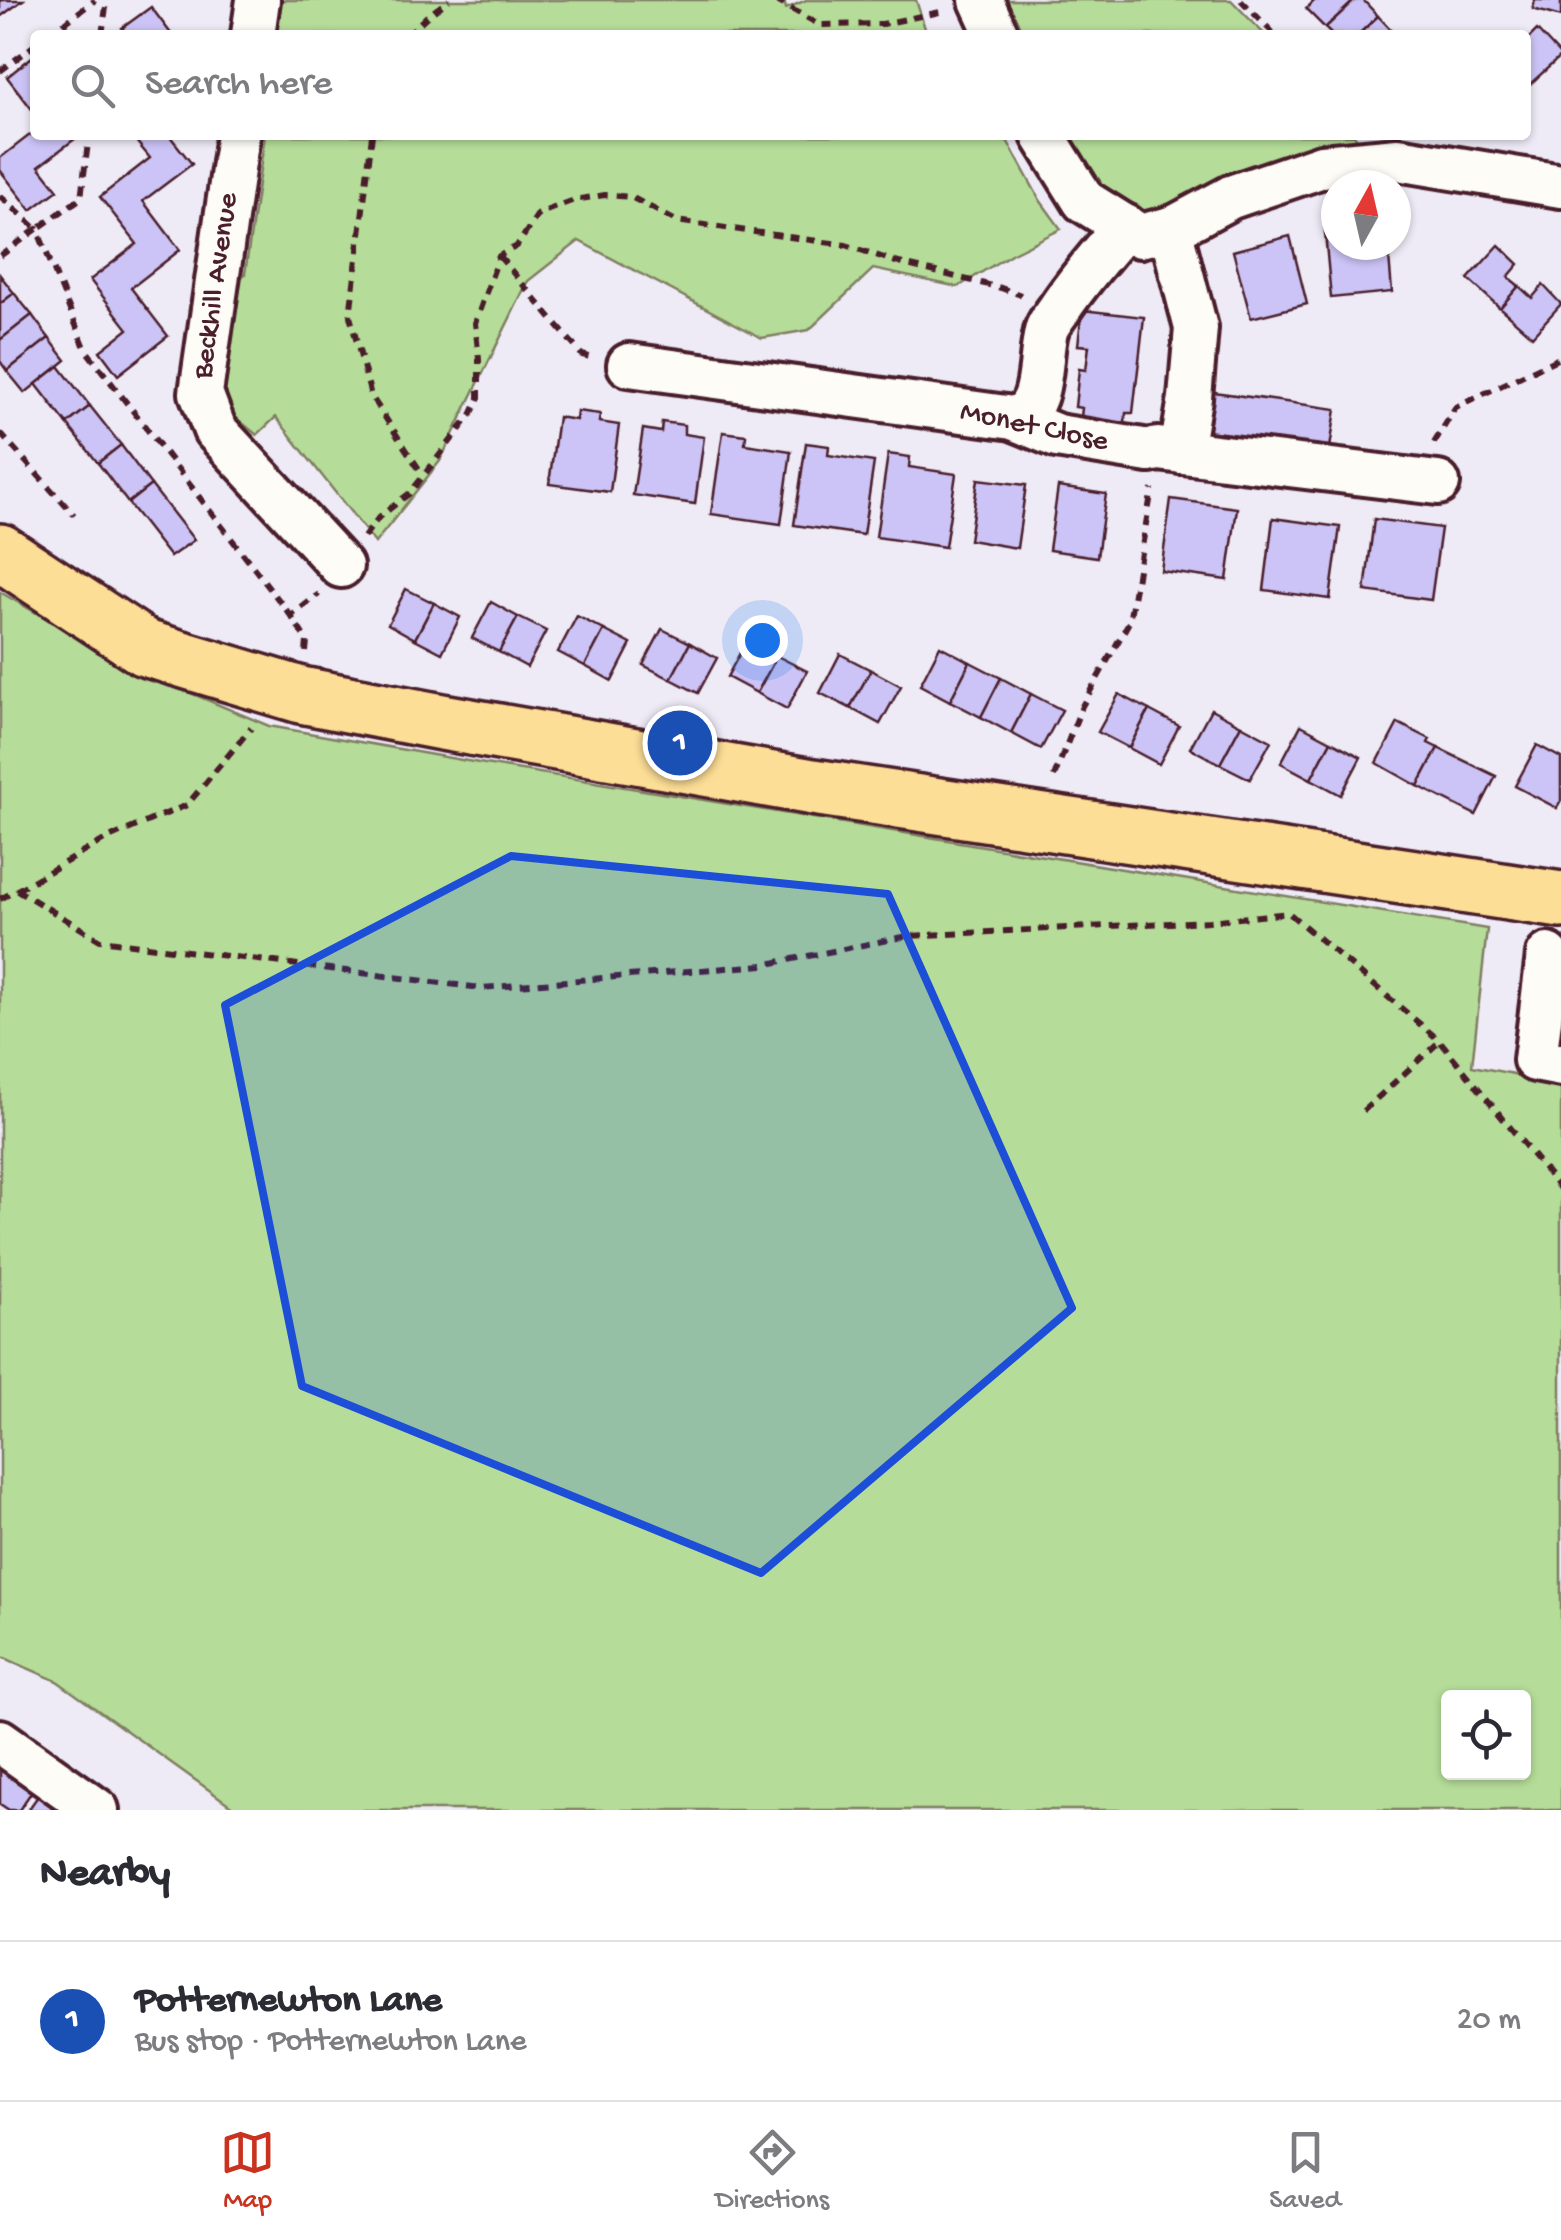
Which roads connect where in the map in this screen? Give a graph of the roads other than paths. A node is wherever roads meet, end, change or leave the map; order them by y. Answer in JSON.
{"nodes":[{"id":1,"x":258,"y":0,"type":"edge"},
{"id":2,"x":968,"y":4,"type":"edge"},
{"id":3,"x":254,"y":30,"type":"edge"},
{"id":4,"x":992,"y":30,"type":"edge"},
{"id":5,"x":237,"y":140,"type":"edge"},
{"id":6,"x":1046,"y":140,"type":"edge"},
{"id":7,"x":1561,"y":186,"type":"edge"},
{"id":8,"x":1124,"y":226,"type":"junction"},
{"id":9,"x":1170,"y":228,"type":"junction"},
{"id":10,"x":629,"y":366,"type":"road end"},
{"id":11,"x":1013,"y":418,"type":"junction"},
{"id":12,"x":1170,"y":451,"type":"junction"},
{"id":13,"x":1438,"y":484,"type":"dead end"},
{"id":14,"x":0,"y":552,"type":"edge"},
{"id":15,"x":329,"y":582,"type":"road end"},
{"id":16,"x":1561,"y":900,"type":"edge"},
{"id":17,"x":1548,"y":955,"type":"dead end"},
{"id":18,"x":1561,"y":1065,"type":"edge"},
{"id":19,"x":0,"y":1742,"type":"edge"},
{"id":20,"x":97,"y":1810,"type":"edge"}],
"edges":[{"from":1,"to":3,"type":"street"},
{"from":2,"to":4,"type":"street"},
{"from":5,"to":15,"type":"street","name":"Beckhill Avenue"},
{"from":6,"to":8,"type":"street"},
{"from":7,"to":9,"type":"street"},
{"from":8,"to":9,"type":"street"},
{"from":8,"to":11,"type":"street"},
{"from":9,"to":12,"type":"street"},
{"from":10,"to":11,"type":"street","name":"Monet Close"},
{"from":11,"to":12,"type":"street","name":"Monet Close"},
{"from":12,"to":13,"type":"street","name":"Monet Close"},
{"from":14,"to":16,"type":"main road"},
{"from":17,"to":18,"type":"street"},
{"from":19,"to":20,"type":"street"}]}
